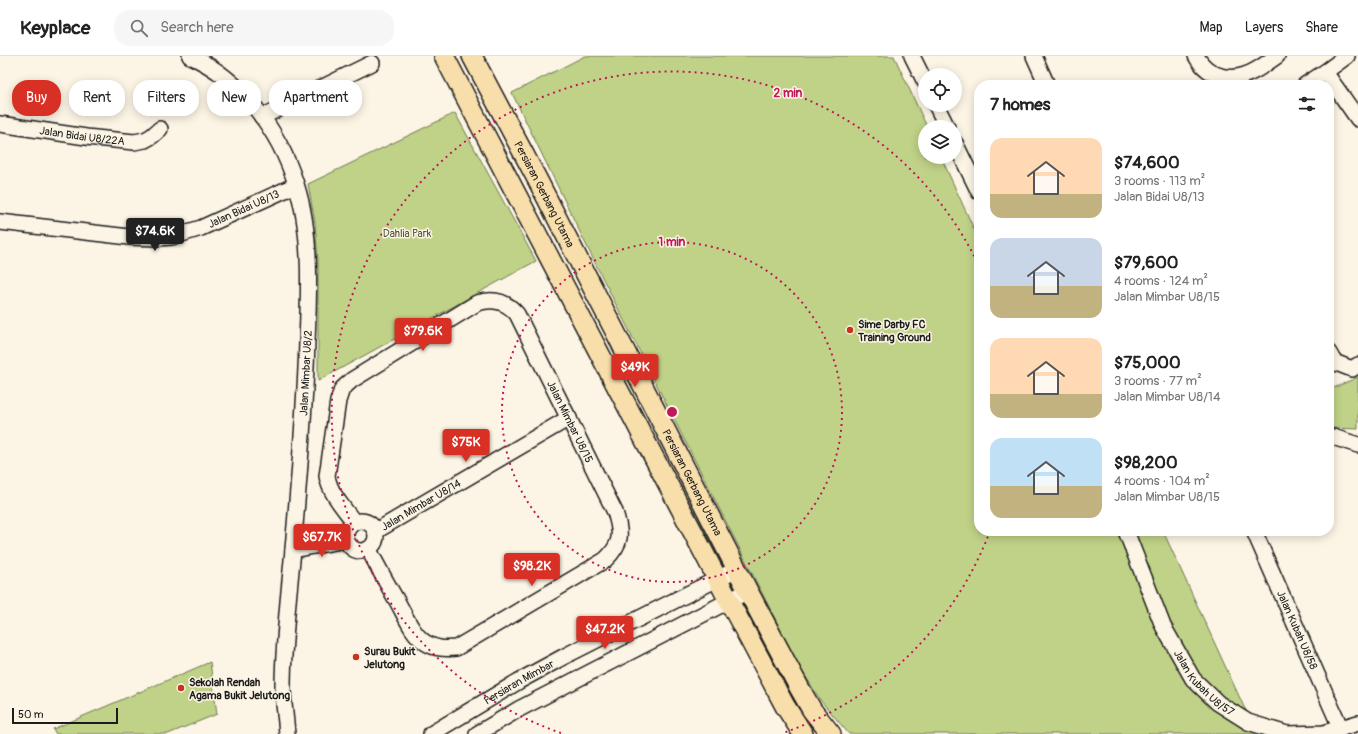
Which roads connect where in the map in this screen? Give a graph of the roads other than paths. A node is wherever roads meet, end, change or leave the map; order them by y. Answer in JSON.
{"nodes":[{"id":1,"x":190,"y":56,"type":"edge"},
{"id":2,"x":444,"y":56,"type":"edge"},
{"id":3,"x":472,"y":56,"type":"edge"},
{"id":4,"x":912,"y":56,"type":"edge"},
{"id":5,"x":1034,"y":56,"type":"edge"},
{"id":6,"x":1196,"y":56,"type":"edge"},
{"id":7,"x":1277,"y":56,"type":"edge"},
{"id":8,"x":1348,"y":56,"type":"edge"},
{"id":9,"x":372,"y":63,"type":"dead end"},
{"id":10,"x":918,"y":68,"type":"edge"},
{"id":11,"x":1325,"y":72,"type":"junction"},
{"id":12,"x":1045,"y":80,"type":"edge"},
{"id":13,"x":1313,"y":80,"type":"edge"},
{"id":14,"x":1331,"y":80,"type":"edge"},
{"id":15,"x":1334,"y":85,"type":"edge"},
{"id":16,"x":262,"y":116,"type":"junction"},
{"id":17,"x":1358,"y":119,"type":"edge"},
{"id":18,"x":0,"y":124,"type":"edge"},
{"id":19,"x":160,"y":129,"type":"dead end"},
{"id":20,"x":962,"y":157,"type":"edge"},
{"id":21,"x":974,"y":182,"type":"edge"},
{"id":22,"x":296,"y":185,"type":"junction"},
{"id":23,"x":0,"y":222,"type":"edge"},
{"id":24,"x":1334,"y":362,"type":"edge"},
{"id":25,"x":1358,"y":365,"type":"edge"},
{"id":26,"x":569,"y":418,"type":"junction"},
{"id":27,"x":1334,"y":437,"type":"edge"},
{"id":28,"x":1358,"y":445,"type":"edge"},
{"id":29,"x":354,"y":522,"type":"junction"},
{"id":30,"x":376,"y":531,"type":"junction"},
{"id":31,"x":1128,"y":536,"type":"edge"},
{"id":32,"x":1256,"y":536,"type":"edge"},
{"id":33,"x":346,"y":540,"type":"junction"},
{"id":34,"x":293,"y":550,"type":"junction"},
{"id":35,"x":369,"y":550,"type":"junction"},
{"id":36,"x":737,"y":569,"type":"junction"},
{"id":37,"x":718,"y":579,"type":"junction"},
{"id":38,"x":748,"y":591,"type":"junction"},
{"id":39,"x":729,"y":601,"type":"junction"},
{"id":40,"x":1358,"y":723,"type":"edge"},
{"id":41,"x":1340,"y":729,"type":"junction"},
{"id":42,"x":287,"y":734,"type":"edge"},
{"id":43,"x":431,"y":734,"type":"edge"},
{"id":44,"x":477,"y":734,"type":"edge"},
{"id":45,"x":803,"y":734,"type":"edge"},
{"id":46,"x":831,"y":734,"type":"edge"}],
"edges":[{"from":1,"to":16,"type":"street","name":"Jalan Mimbar U8/2"},
{"from":2,"to":37,"type":"main road","name":"Persiaran Gerbang Utama"},
{"from":3,"to":36,"type":"main road","name":"Persiaran Gerbang Utama"},
{"from":4,"to":10,"type":"street"},
{"from":5,"to":12,"type":"street"},
{"from":6,"to":7,"type":"street"},
{"from":8,"to":11,"type":"street"},
{"from":9,"to":16,"type":"street"},
{"from":11,"to":13,"type":"street"},
{"from":11,"to":14,"type":"street"},
{"from":15,"to":17,"type":"street"},
{"from":16,"to":22,"type":"street","name":"Jalan Mimbar U8/2"},
{"from":18,"to":19,"type":"street","name":"Jalan Bidai U8/22A"},
{"from":20,"to":21,"type":"street"},
{"from":22,"to":23,"type":"street","name":"Jalan Bidai U8/13"},
{"from":22,"to":34,"type":"street","name":"Jalan Mimbar U8/2"},
{"from":24,"to":25,"type":"street"},
{"from":26,"to":29,"type":"street","name":"Jalan Mimbar U8/15"},
{"from":26,"to":30,"type":"street","name":"Jalan Mimbar U8/14"},
{"from":26,"to":35,"type":"street","name":"Jalan Mimbar U8/15"},
{"from":27,"to":28,"type":"street"},
{"from":29,"to":30,"type":"street"},
{"from":29,"to":33,"type":"street"},
{"from":30,"to":35,"type":"street"},
{"from":31,"to":41,"type":"street","name":"Jalan Kubah U8/57"},
{"from":32,"to":41,"type":"street","name":"Jalan Kubah U8/58"},
{"from":33,"to":34,"type":"street"},
{"from":33,"to":35,"type":"street"},
{"from":34,"to":42,"type":"street","name":"Jalan Mimbar U8/2"},
{"from":36,"to":37,"type":"street","name":"Persiaran Mimbar"},
{"from":36,"to":38,"type":"main road","name":"Persiaran Gerbang Utama"},
{"from":37,"to":39,"type":"main road","name":"Persiaran Gerbang Utama"},
{"from":37,"to":43,"type":"street","name":"Persiaran Mimbar"},
{"from":38,"to":39,"type":"street"},
{"from":38,"to":46,"type":"main road","name":"Persiaran Gerbang Utama"},
{"from":39,"to":44,"type":"street"},
{"from":39,"to":45,"type":"main road","name":"Persiaran Gerbang Utama"},
{"from":40,"to":41,"type":"street","name":"Jalan Kubah U8/57"}]}
